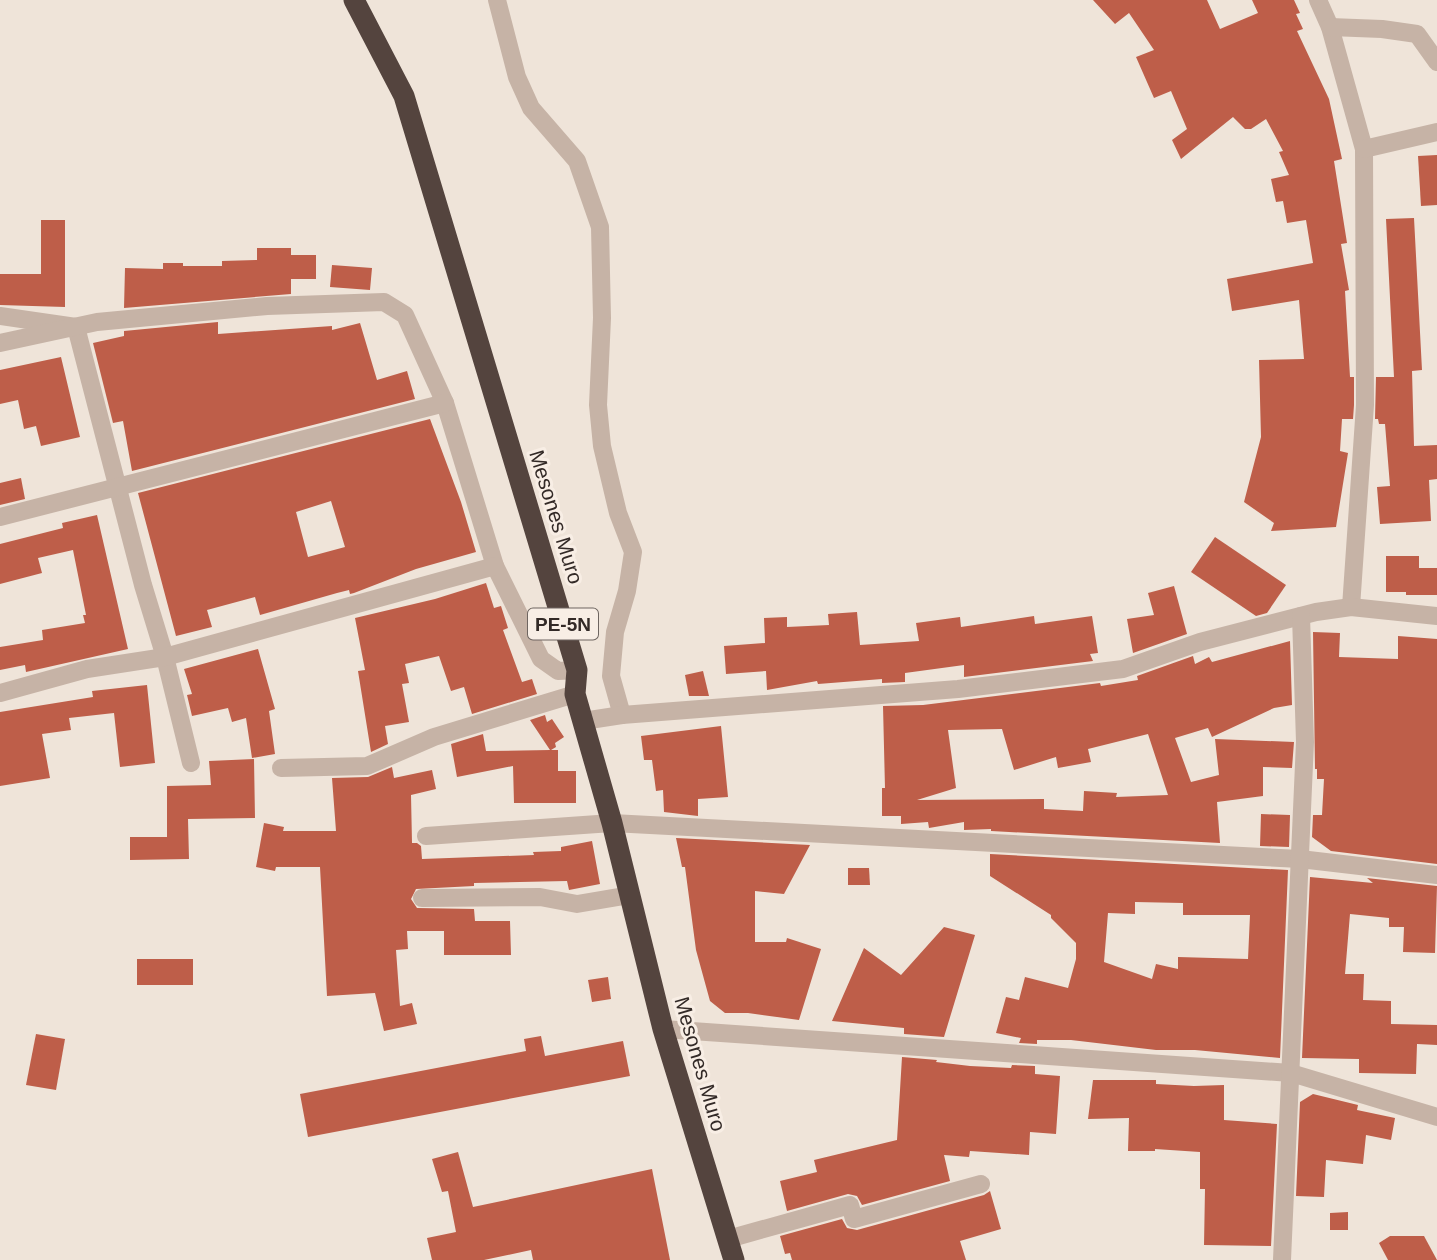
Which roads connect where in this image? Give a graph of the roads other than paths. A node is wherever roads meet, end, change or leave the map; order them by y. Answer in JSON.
{"nodes":[{"id":1,"x":354,"y":0,"type":"edge"},
{"id":2,"x":497,"y":0,"type":"edge"},
{"id":3,"x":1318,"y":0,"type":"edge"},
{"id":4,"x":1330,"y":27,"type":"junction"},
{"id":5,"x":1437,"y":62,"type":"edge"},
{"id":6,"x":1437,"y":132,"type":"edge"},
{"id":7,"x":1364,"y":149,"type":"junction"},
{"id":8,"x":0,"y":316,"type":"edge"},
{"id":9,"x":76,"y":327,"type":"junction"},
{"id":10,"x":0,"y":343,"type":"edge"},
{"id":11,"x":445,"y":404,"type":"junction"},
{"id":12,"x":118,"y":486,"type":"junction"},
{"id":13,"x":0,"y":517,"type":"edge"},
{"id":14,"x":495,"y":566,"type":"junction"},
{"id":15,"x":1350,"y":607,"type":"junction"},
{"id":16,"x":1437,"y":615,"type":"edge"},
{"id":17,"x":1301,"y":616,"type":"junction"},
{"id":18,"x":165,"y":657,"type":"junction"},
{"id":19,"x":577,"y":670,"type":"junction"},
{"id":20,"x":4,"y":692,"type":"edge"},
{"id":21,"x":575,"y":694,"type":"junction"},
{"id":22,"x":622,"y":715,"type":"junction"},
{"id":23,"x":583,"y":721,"type":"junction"},
{"id":24,"x":191,"y":763,"type":"dead end"},
{"id":25,"x":281,"y":768,"type":"dead end"},
{"id":26,"x":612,"y":823,"type":"junction"},
{"id":27,"x":426,"y":836,"type":"dead end"},
{"id":28,"x":1300,"y":859,"type":"junction"},
{"id":29,"x":1437,"y":875,"type":"edge"},
{"id":30,"x":630,"y":895,"type":"junction"},
{"id":31,"x":422,"y":898,"type":"dead end"},
{"id":32,"x":663,"y":1029,"type":"junction"},
{"id":33,"x":1291,"y":1073,"type":"junction"},
{"id":34,"x":1437,"y":1117,"type":"edge"},
{"id":35,"x":981,"y":1184,"type":"dead end"},
{"id":36,"x":728,"y":1238,"type":"junction"},
{"id":37,"x":734,"y":1260,"type":"edge"},
{"id":38,"x":1282,"y":1260,"type":"edge"}],
"edges":[{"from":1,"to":19,"type":"highway","name":"Mesones Muro","number":"PE-5N"},
{"from":2,"to":22,"type":"street"},
{"from":3,"to":4,"type":"street"},
{"from":4,"to":5,"type":"street"},
{"from":4,"to":7,"type":"street"},
{"from":6,"to":7,"type":"street"},
{"from":7,"to":15,"type":"street"},
{"from":8,"to":9,"type":"street"},
{"from":9,"to":10,"type":"street"},
{"from":9,"to":11,"type":"street"},
{"from":9,"to":12,"type":"street"},
{"from":11,"to":12,"type":"street"},
{"from":11,"to":14,"type":"street"},
{"from":12,"to":13,"type":"street"},
{"from":12,"to":18,"type":"street"},
{"from":14,"to":18,"type":"street"},
{"from":14,"to":19,"type":"street"},
{"from":15,"to":16,"type":"street"},
{"from":15,"to":17,"type":"street"},
{"from":17,"to":22,"type":"street"},
{"from":17,"to":28,"type":"street"},
{"from":18,"to":20,"type":"street"},
{"from":18,"to":24,"type":"street"},
{"from":19,"to":21,"type":"highway","name":"Mesones Muro","number":"PE-5N"},
{"from":21,"to":23,"type":"highway","name":"Mesones Muro","number":"PE-5N"},
{"from":21,"to":25,"type":"street"},
{"from":22,"to":23,"type":"street"},
{"from":23,"to":26,"type":"highway","name":"Mesones Muro","number":"PE-5N"},
{"from":26,"to":27,"type":"street"},
{"from":26,"to":28,"type":"street"},
{"from":26,"to":30,"type":"highway","name":"Mesones Muro","number":"PE-5N"},
{"from":28,"to":29,"type":"street"},
{"from":28,"to":33,"type":"street"},
{"from":30,"to":31,"type":"street"},
{"from":30,"to":32,"type":"highway","name":"Mesones Muro","number":"PE-5N"},
{"from":32,"to":33,"type":"street"},
{"from":32,"to":36,"type":"highway","name":"Mesones Muro","number":"PE-5N"},
{"from":33,"to":34,"type":"street"},
{"from":33,"to":38,"type":"street"},
{"from":35,"to":36,"type":"street"},
{"from":36,"to":37,"type":"highway","name":"Mesones Muro","number":"PE-5N"}]}
